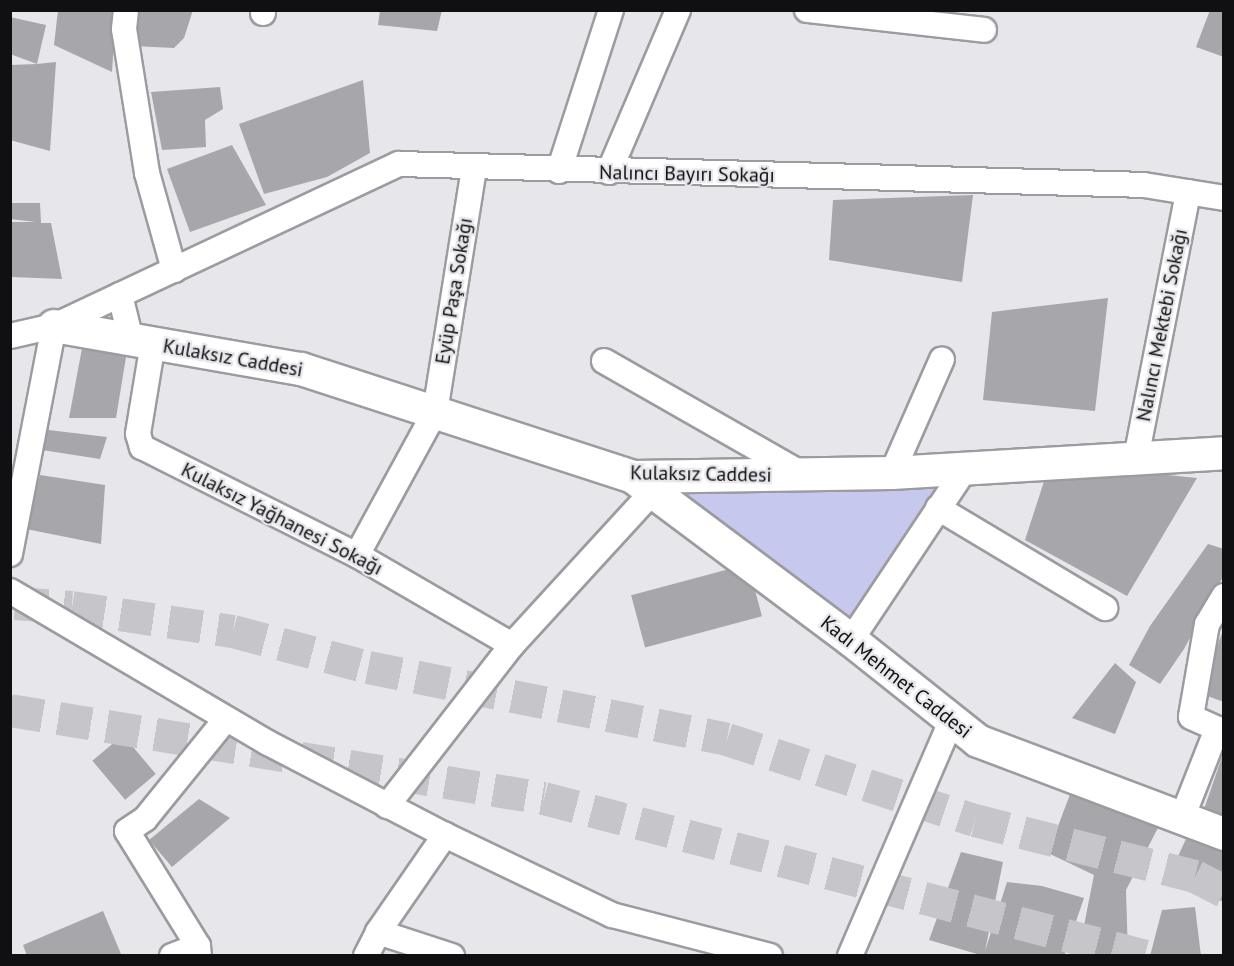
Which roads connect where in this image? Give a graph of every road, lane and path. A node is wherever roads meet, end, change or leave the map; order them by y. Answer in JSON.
{"nodes":[{"id":1,"x":126,"y":10,"type":"edge"},
{"id":2,"x":611,"y":10,"type":"edge"},
{"id":3,"x":678,"y":10,"type":"edge"},
{"id":4,"x":807,"y":10,"type":"edge"},
{"id":5,"x":984,"y":30,"type":"dead end"},
{"id":6,"x":474,"y":169,"type":"junction"},
{"id":7,"x":559,"y":171,"type":"junction"},
{"id":8,"x":609,"y":172,"type":"junction"},
{"id":9,"x":1188,"y":192,"type":"junction"},
{"id":10,"x":1224,"y":198,"type":"edge"},
{"id":11,"x":174,"y":270,"type":"junction"},
{"id":12,"x":120,"y":295,"type":"junction"},
{"id":13,"x":54,"y":326,"type":"junction"},
{"id":14,"x":10,"y":336,"type":"edge"},
{"id":15,"x":142,"y":341,"type":"junction"},
{"id":16,"x":942,"y":359,"type":"dead end"},
{"id":17,"x":604,"y":361,"type":"dead end"},
{"id":18,"x":435,"y":412,"type":"junction"},
{"id":19,"x":1224,"y":453,"type":"edge"},
{"id":20,"x":1136,"y":458,"type":"junction"},
{"id":21,"x":965,"y":469,"type":"junction"},
{"id":22,"x":892,"y":473,"type":"junction"},
{"id":23,"x":804,"y":475,"type":"junction"},
{"id":24,"x":643,"y":485,"type":"junction"},
{"id":25,"x":938,"y":508,"type":"junction"},
{"id":26,"x":10,"y":554,"type":"edge"},
{"id":27,"x":357,"y":555,"type":"junction"},
{"id":28,"x":10,"y":591,"type":"edge"},
{"id":29,"x":1224,"y":596,"type":"edge"},
{"id":30,"x":1105,"y":608,"type":"dead end"},
{"id":31,"x":851,"y":640,"type":"junction"},
{"id":32,"x":512,"y":645,"type":"junction"},
{"id":33,"x":226,"y":719,"type":"junction"},
{"id":34,"x":951,"y":721,"type":"junction"},
{"id":35,"x":1220,"y":730,"type":"edge"},
{"id":36,"x":387,"y":806,"type":"junction"},
{"id":37,"x":1182,"y":818,"type":"junction"},
{"id":38,"x":1224,"y":834,"type":"edge"},
{"id":39,"x":445,"y":835,"type":"junction"},
{"id":40,"x":378,"y":932,"type":"junction"},
{"id":41,"x":204,"y":952,"type":"edge"},
{"id":42,"x":172,"y":956,"type":"edge"},
{"id":43,"x":366,"y":956,"type":"edge"},
{"id":44,"x":453,"y":956,"type":"edge"},
{"id":45,"x":770,"y":956,"type":"edge"},
{"id":46,"x":850,"y":956,"type":"edge"}],
"edges":[{"from":1,"to":11,"type":"street"},
{"from":2,"to":7,"type":"street"},
{"from":3,"to":8,"type":"street"},
{"from":4,"to":5,"type":"street"},
{"from":6,"to":7,"type":"street","name":"Nalıncı Bayırı Sokağı"},
{"from":6,"to":11,"type":"street","name":"Nalıncı Bayırı Sokağı"},
{"from":6,"to":18,"type":"street","name":"Eyüp Paşa Sokağı"},
{"from":7,"to":8,"type":"street","name":"Nalıncı Bayırı Sokağı"},
{"from":8,"to":9,"type":"street","name":"Nalıncı Bayırı Sokağı"},
{"from":9,"to":10,"type":"street","name":"Nalıncı Bayırı Sokağı"},
{"from":9,"to":20,"type":"street","name":"Nalıncı Mektebi Sokağı"},
{"from":11,"to":12,"type":"street","name":"Nalıncı Bayırı Sokağı"},
{"from":12,"to":13,"type":"street","name":"Nalıncı Bayırı Sokağı"},
{"from":12,"to":15,"type":"street"},
{"from":13,"to":14,"type":"street","name":"Nalıncı Bayırı Sokağı"},
{"from":13,"to":15,"type":"street","name":"Kulaksız Caddesi"},
{"from":13,"to":26,"type":"street"},
{"from":15,"to":18,"type":"street","name":"Kulaksız Caddesi"},
{"from":15,"to":27,"type":"street","name":"Kulaksız Yağhanesi Sokağı"},
{"from":16,"to":22,"type":"street"},
{"from":17,"to":23,"type":"street"},
{"from":18,"to":24,"type":"street","name":"Kulaksız Caddesi"},
{"from":18,"to":27,"type":"street","name":"Eyüp Paşa Sokağı"},
{"from":19,"to":20,"type":"street","name":"Kulaksız Caddesi"},
{"from":20,"to":21,"type":"street","name":"Kulaksız Caddesi"},
{"from":21,"to":22,"type":"street","name":"Kulaksız Caddesi"},
{"from":21,"to":25,"type":"street"},
{"from":22,"to":23,"type":"street","name":"Kulaksız Caddesi"},
{"from":23,"to":24,"type":"street","name":"Kulaksız Caddesi"},
{"from":24,"to":31,"type":"street","name":"Kadı Mehmet Caddesi"},
{"from":24,"to":32,"type":"street"},
{"from":25,"to":30,"type":"street"},
{"from":25,"to":31,"type":"street"},
{"from":27,"to":32,"type":"street","name":"Kulaksız Yağhanesi Sokağı"},
{"from":28,"to":33,"type":"street"},
{"from":29,"to":35,"type":"street"},
{"from":31,"to":34,"type":"street","name":"Kadı Mehmet Caddesi"},
{"from":32,"to":36,"type":"street"},
{"from":33,"to":36,"type":"street"},
{"from":33,"to":41,"type":"street"},
{"from":34,"to":37,"type":"street","name":"Kadı Mehmet Caddesi"},
{"from":34,"to":46,"type":"street"},
{"from":35,"to":37,"type":"street"},
{"from":36,"to":39,"type":"street"},
{"from":37,"to":38,"type":"street","name":"Kadı Mehmet Caddesi"},
{"from":39,"to":40,"type":"street"},
{"from":39,"to":45,"type":"street"},
{"from":40,"to":43,"type":"street"},
{"from":40,"to":44,"type":"street"},
{"from":41,"to":42,"type":"street"}]}
